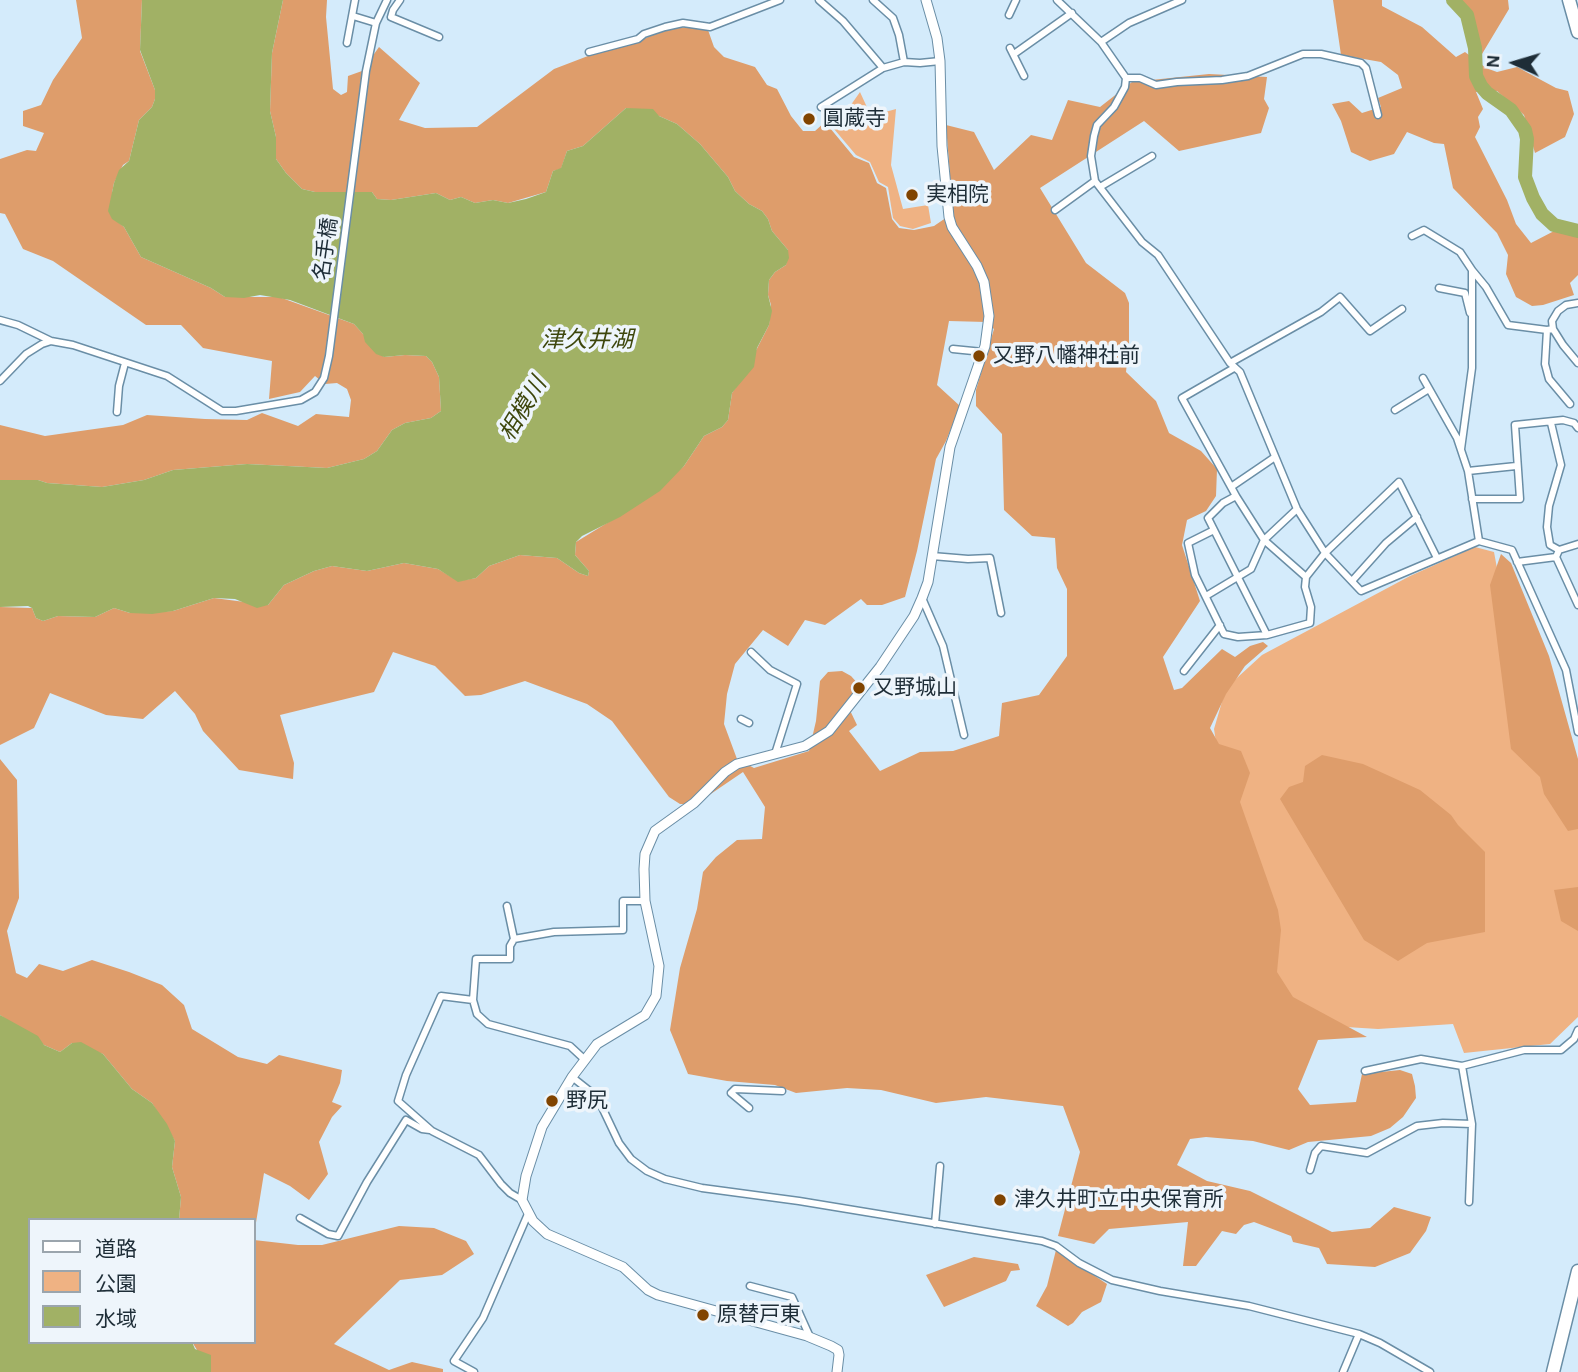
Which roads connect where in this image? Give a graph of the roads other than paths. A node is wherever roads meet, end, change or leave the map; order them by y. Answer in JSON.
{"nodes":[{"id":1,"x":355,"y":0,"type":"edge"},
{"id":2,"x":387,"y":0,"type":"edge"},
{"id":3,"x":400,"y":0,"type":"edge"},
{"id":4,"x":779,"y":0,"type":"edge"},
{"id":5,"x":819,"y":0,"type":"edge"},
{"id":6,"x":873,"y":0,"type":"edge"},
{"id":7,"x":926,"y":0,"type":"edge"},
{"id":8,"x":1016,"y":0,"type":"edge"},
{"id":9,"x":1057,"y":0,"type":"edge"},
{"id":10,"x":1182,"y":0,"type":"edge"},
{"id":11,"x":1569,"y":0,"type":"edge"},
{"id":12,"x":1072,"y":13,"type":"junction"},
{"id":13,"x":1009,"y":15,"type":"dead end"},
{"id":14,"x":353,"y":16,"type":"junction"},
{"id":15,"x":376,"y":23,"type":"junction"},
{"id":16,"x":1578,"y":32,"type":"edge"},
{"id":17,"x":439,"y":37,"type":"dead end"},
{"id":18,"x":1101,"y":42,"type":"junction"},
{"id":19,"x":347,"y":43,"type":"dead end"},
{"id":20,"x":589,"y":52,"type":"dead end"},
{"id":21,"x":940,"y":61,"type":"junction"},
{"id":22,"x":904,"y":62,"type":"junction"},
{"id":23,"x":883,"y":68,"type":"junction"},
{"id":24,"x":1024,"y":76,"type":"dead end"},
{"id":25,"x":1126,"y":78,"type":"junction"},
{"id":26,"x":821,"y":107,"type":"dead end"},
{"id":27,"x":1378,"y":115,"type":"dead end"},
{"id":28,"x":1152,"y":156,"type":"dead end"},
{"id":29,"x":1098,"y":184,"type":"junction"},
{"id":30,"x":1055,"y":210,"type":"dead end"},
{"id":31,"x":1412,"y":236,"type":"dead end"},
{"id":32,"x":1472,"y":270,"type":"junction"},
{"id":33,"x":1439,"y":288,"type":"dead end"},
{"id":34,"x":1578,"y":303,"type":"edge"},
{"id":35,"x":1402,"y":309,"type":"dead end"},
{"id":36,"x":1473,"y":317,"type":"junction"},
{"id":37,"x":0,"y":320,"type":"edge"},
{"id":38,"x":1550,"y":330,"type":"junction"},
{"id":39,"x":51,"y":341,"type":"junction"},
{"id":40,"x":953,"y":349,"type":"dead end"},
{"id":41,"x":983,"y":352,"type":"junction"},
{"id":42,"x":125,"y":363,"type":"junction"},
{"id":43,"x":1578,"y":363,"type":"edge"},
{"id":44,"x":1232,"y":365,"type":"junction"},
{"id":45,"x":1,"y":377,"type":"edge"},
{"id":46,"x":1423,"y":379,"type":"dead end"},
{"id":47,"x":1429,"y":389,"type":"junction"},
{"id":48,"x":1570,"y":404,"type":"dead end"},
{"id":49,"x":1395,"y":410,"type":"dead end"},
{"id":50,"x":117,"y":412,"type":"dead end"},
{"id":51,"x":1551,"y":423,"type":"junction"},
{"id":52,"x":1578,"y":428,"type":"edge"},
{"id":53,"x":1461,"y":449,"type":"junction"},
{"id":54,"x":1275,"y":457,"type":"junction"},
{"id":55,"x":1516,"y":466,"type":"junction"},
{"id":56,"x":1468,"y":471,"type":"junction"},
{"id":57,"x":1231,"y":487,"type":"junction"},
{"id":58,"x":1236,"y":496,"type":"junction"},
{"id":59,"x":1472,"y":499,"type":"junction"},
{"id":60,"x":1297,"y":509,"type":"junction"},
{"id":61,"x":1418,"y":517,"type":"junction"},
{"id":62,"x":1214,"y":530,"type":"junction"},
{"id":63,"x":1264,"y":540,"type":"junction"},
{"id":64,"x":1479,"y":541,"type":"junction"},
{"id":65,"x":1578,"y":544,"type":"edge"},
{"id":66,"x":1325,"y":552,"type":"junction"},
{"id":67,"x":1558,"y":554,"type":"junction"},
{"id":68,"x":932,"y":556,"type":"junction"},
{"id":69,"x":1437,"y":558,"type":"junction"},
{"id":70,"x":1517,"y":562,"type":"junction"},
{"id":71,"x":1306,"y":577,"type":"junction"},
{"id":72,"x":1238,"y":578,"type":"junction"},
{"id":73,"x":1352,"y":581,"type":"junction"},
{"id":74,"x":1206,"y":596,"type":"junction"},
{"id":75,"x":922,"y":598,"type":"junction"},
{"id":76,"x":1578,"y":605,"type":"edge"},
{"id":77,"x":1000,"y":613,"type":"dead end"},
{"id":78,"x":1220,"y":625,"type":"junction"},
{"id":79,"x":1267,"y":635,"type":"junction"},
{"id":80,"x":751,"y":652,"type":"dead end"},
{"id":81,"x":1184,"y":671,"type":"dead end"},
{"id":82,"x":741,"y":719,"type":"dead end"},
{"id":83,"x":749,"y":723,"type":"dead end"},
{"id":84,"x":1578,"y":732,"type":"edge"},
{"id":85,"x":964,"y":735,"type":"dead end"},
{"id":86,"x":775,"y":754,"type":"junction"},
{"id":87,"x":645,"y":901,"type":"junction"},
{"id":88,"x":507,"y":906,"type":"dead end"},
{"id":89,"x":514,"y":939,"type":"junction"},
{"id":90,"x":472,"y":1000,"type":"junction"},
{"id":91,"x":1578,"y":1030,"type":"edge"},
{"id":92,"x":584,"y":1059,"type":"junction"},
{"id":93,"x":1462,"y":1066,"type":"junction"},
{"id":94,"x":1364,"y":1071,"type":"dead end"},
{"id":95,"x":572,"y":1077,"type":"junction"},
{"id":96,"x":782,"y":1091,"type":"dead end"},
{"id":97,"x":749,"y":1108,"type":"dead end"},
{"id":98,"x":1472,"y":1124,"type":"junction"},
{"id":99,"x":432,"y":1131,"type":"junction"},
{"id":100,"x":940,"y":1166,"type":"dead end"},
{"id":101,"x":1310,"y":1170,"type":"dead end"},
{"id":102,"x":522,"y":1200,"type":"junction"},
{"id":103,"x":1469,"y":1202,"type":"dead end"},
{"id":104,"x":528,"y":1214,"type":"junction"},
{"id":105,"x":300,"y":1218,"type":"dead end"},
{"id":106,"x":935,"y":1224,"type":"junction"},
{"id":107,"x":1578,"y":1271,"type":"edge"},
{"id":108,"x":750,"y":1286,"type":"dead end"},
{"id":109,"x":1359,"y":1334,"type":"junction"},
{"id":110,"x":810,"y":1337,"type":"junction"},
{"id":111,"x":474,"y":1372,"type":"edge"},
{"id":112,"x":837,"y":1372,"type":"edge"},
{"id":113,"x":1343,"y":1372,"type":"edge"},
{"id":114,"x":1430,"y":1372,"type":"edge"},
{"id":115,"x":1553,"y":1372,"type":"edge"}],
"edges":[{"from":1,"to":14,"type":"street"},
{"from":2,"to":15,"type":"street","name":"名手橋"},
{"from":3,"to":17,"type":"street"},
{"from":4,"to":20,"type":"street"},
{"from":5,"to":23,"type":"street"},
{"from":6,"to":22,"type":"street"},
{"from":7,"to":21,"type":"street"},
{"from":8,"to":13,"type":"street"},
{"from":9,"to":12,"type":"street"},
{"from":10,"to":18,"type":"street"},
{"from":11,"to":16,"type":"highway"},
{"from":12,"to":18,"type":"street"},
{"from":12,"to":24,"type":"street"},
{"from":14,"to":15,"type":"street"},
{"from":14,"to":19,"type":"street"},
{"from":15,"to":42,"type":"street","name":"名手橋"},
{"from":18,"to":25,"type":"street"},
{"from":21,"to":22,"type":"street"},
{"from":21,"to":41,"type":"street"},
{"from":22,"to":23,"type":"street"},
{"from":23,"to":26,"type":"street"},
{"from":25,"to":27,"type":"street"},
{"from":25,"to":29,"type":"street"},
{"from":28,"to":29,"type":"street"},
{"from":29,"to":30,"type":"street"},
{"from":29,"to":44,"type":"street"},
{"from":31,"to":32,"type":"street"},
{"from":32,"to":36,"type":"street"},
{"from":32,"to":38,"type":"street"},
{"from":33,"to":36,"type":"street"},
{"from":34,"to":38,"type":"street"},
{"from":35,"to":44,"type":"street"},
{"from":36,"to":53,"type":"street"},
{"from":37,"to":39,"type":"street"},
{"from":38,"to":43,"type":"street"},
{"from":38,"to":48,"type":"street"},
{"from":39,"to":42,"type":"street"},
{"from":39,"to":45,"type":"street"},
{"from":40,"to":41,"type":"street"},
{"from":41,"to":68,"type":"street"},
{"from":42,"to":50,"type":"street"},
{"from":44,"to":54,"type":"street"},
{"from":44,"to":57,"type":"street"},
{"from":46,"to":47,"type":"street"},
{"from":47,"to":49,"type":"street"},
{"from":47,"to":53,"type":"street"},
{"from":51,"to":52,"type":"street"},
{"from":51,"to":55,"type":"street"},
{"from":51,"to":67,"type":"street"},
{"from":53,"to":56,"type":"street"},
{"from":54,"to":57,"type":"street"},
{"from":54,"to":60,"type":"street"},
{"from":55,"to":56,"type":"street"},
{"from":55,"to":59,"type":"street"},
{"from":56,"to":59,"type":"street"},
{"from":57,"to":58,"type":"street"},
{"from":58,"to":62,"type":"street"},
{"from":58,"to":63,"type":"street"},
{"from":59,"to":64,"type":"street"},
{"from":60,"to":63,"type":"street"},
{"from":60,"to":66,"type":"street"},
{"from":61,"to":66,"type":"street"},
{"from":61,"to":69,"type":"street"},
{"from":61,"to":73,"type":"street"},
{"from":62,"to":72,"type":"street"},
{"from":62,"to":74,"type":"street"},
{"from":63,"to":71,"type":"street"},
{"from":63,"to":72,"type":"street"},
{"from":64,"to":69,"type":"street"},
{"from":64,"to":70,"type":"street"},
{"from":65,"to":67,"type":"street"},
{"from":66,"to":71,"type":"street"},
{"from":66,"to":73,"type":"street"},
{"from":67,"to":70,"type":"street"},
{"from":67,"to":76,"type":"street"},
{"from":68,"to":75,"type":"street"},
{"from":68,"to":77,"type":"street"},
{"from":69,"to":73,"type":"street"},
{"from":70,"to":84,"type":"street"},
{"from":71,"to":79,"type":"street"},
{"from":72,"to":74,"type":"street"},
{"from":72,"to":79,"type":"street"},
{"from":74,"to":78,"type":"street"},
{"from":75,"to":85,"type":"street"},
{"from":75,"to":86,"type":"street"},
{"from":78,"to":79,"type":"street"},
{"from":78,"to":81,"type":"street"},
{"from":80,"to":86,"type":"street"},
{"from":82,"to":83,"type":"street"},
{"from":86,"to":87,"type":"street"},
{"from":87,"to":89,"type":"street"},
{"from":87,"to":92,"type":"street"},
{"from":88,"to":89,"type":"street"},
{"from":89,"to":90,"type":"street"},
{"from":90,"to":92,"type":"street"},
{"from":90,"to":99,"type":"street"},
{"from":91,"to":93,"type":"street"},
{"from":92,"to":95,"type":"street"},
{"from":93,"to":94,"type":"street"},
{"from":93,"to":98,"type":"street"},
{"from":95,"to":102,"type":"street"},
{"from":95,"to":106,"type":"street"},
{"from":96,"to":97,"type":"street"},
{"from":98,"to":101,"type":"street"},
{"from":98,"to":103,"type":"street"},
{"from":99,"to":102,"type":"street"},
{"from":99,"to":105,"type":"street"},
{"from":100,"to":106,"type":"street"},
{"from":102,"to":104,"type":"street"},
{"from":104,"to":110,"type":"street"},
{"from":104,"to":111,"type":"street"},
{"from":106,"to":109,"type":"street"},
{"from":107,"to":115,"type":"highway"},
{"from":108,"to":110,"type":"street"},
{"from":109,"to":113,"type":"street"},
{"from":109,"to":114,"type":"street"},
{"from":110,"to":112,"type":"street"}]}
